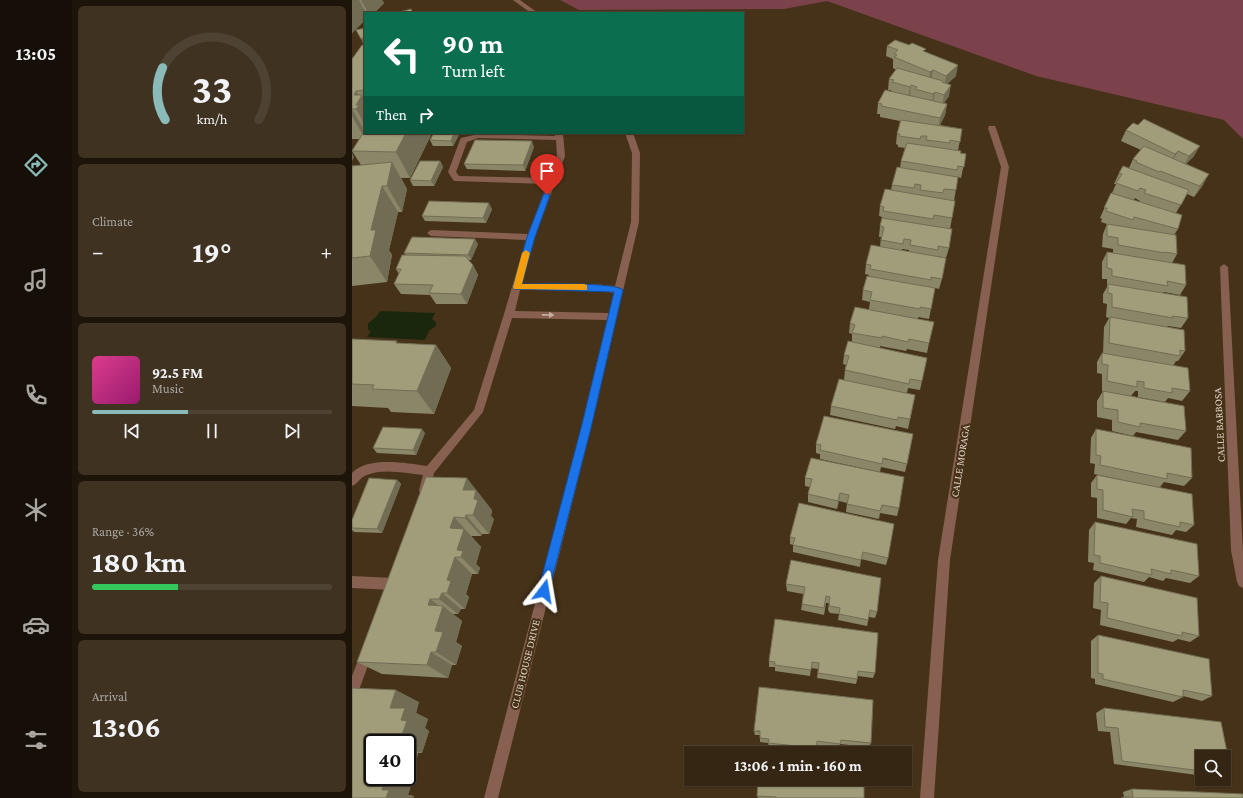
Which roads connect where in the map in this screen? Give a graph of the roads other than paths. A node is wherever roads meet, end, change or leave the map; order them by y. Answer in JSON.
{"nodes":[{"id":1,"x":516,"y":0,"type":"edge"},
{"id":2,"x":534,"y":12,"type":"edge"},
{"id":3,"x":992,"y":128,"type":"dead end"},
{"id":4,"x":629,"y":134,"type":"edge"},
{"id":5,"x":559,"y":135,"type":"edge"},
{"id":6,"x":552,"y":181,"type":"junction"},
{"id":7,"x":431,"y":233,"type":"dead end"},
{"id":8,"x":531,"y":237,"type":"junction"},
{"id":9,"x":1224,"y":267,"type":"dead end"},
{"id":10,"x":517,"y":287,"type":"junction"},
{"id":11,"x":619,"y":290,"type":"junction"},
{"id":12,"x":509,"y":314,"type":"junction"},
{"id":13,"x":613,"y":317,"type":"junction"},
{"id":14,"x":429,"y":471,"type":"junction"},
{"id":15,"x":352,"y":481,"type":"edge"},
{"id":16,"x":420,"y":500,"type":"edge"},
{"id":17,"x":352,"y":582,"type":"edge"},
{"id":18,"x":1243,"y":582,"type":"edge"},
{"id":19,"x":393,"y":584,"type":"edge"},
{"id":20,"x":372,"y":641,"type":"edge"},
{"id":21,"x":352,"y":692,"type":"edge"},
{"id":22,"x":491,"y":798,"type":"edge"},
{"id":23,"x":927,"y":798,"type":"edge"}],
"edges":[{"from":1,"to":2,"type":"street"},
{"from":3,"to":23,"type":"street","name":"CALLE MORAGA"},
{"from":4,"to":11,"type":"street","name":"CLUB HOUSE DRIVE"},
{"from":5,"to":6,"type":"street"},
{"from":5,"to":6,"type":"street"},
{"from":6,"to":8,"type":"street"},
{"from":7,"to":8,"type":"street"},
{"from":8,"to":10,"type":"street"},
{"from":9,"to":18,"type":"street","name":"CALLE BARBOSA"},
{"from":10,"to":11,"type":"street"},
{"from":10,"to":12,"type":"street"},
{"from":11,"to":13,"type":"street","name":"CLUB HOUSE DRIVE"},
{"from":12,"to":13,"type":"street","one_way":true},
{"from":12,"to":14,"type":"street"},
{"from":13,"to":22,"type":"street","name":"CLUB HOUSE DRIVE"},
{"from":14,"to":15,"type":"street"},
{"from":14,"to":16,"type":"street"},
{"from":17,"to":19,"type":"street"},
{"from":20,"to":21,"type":"street"}]}
